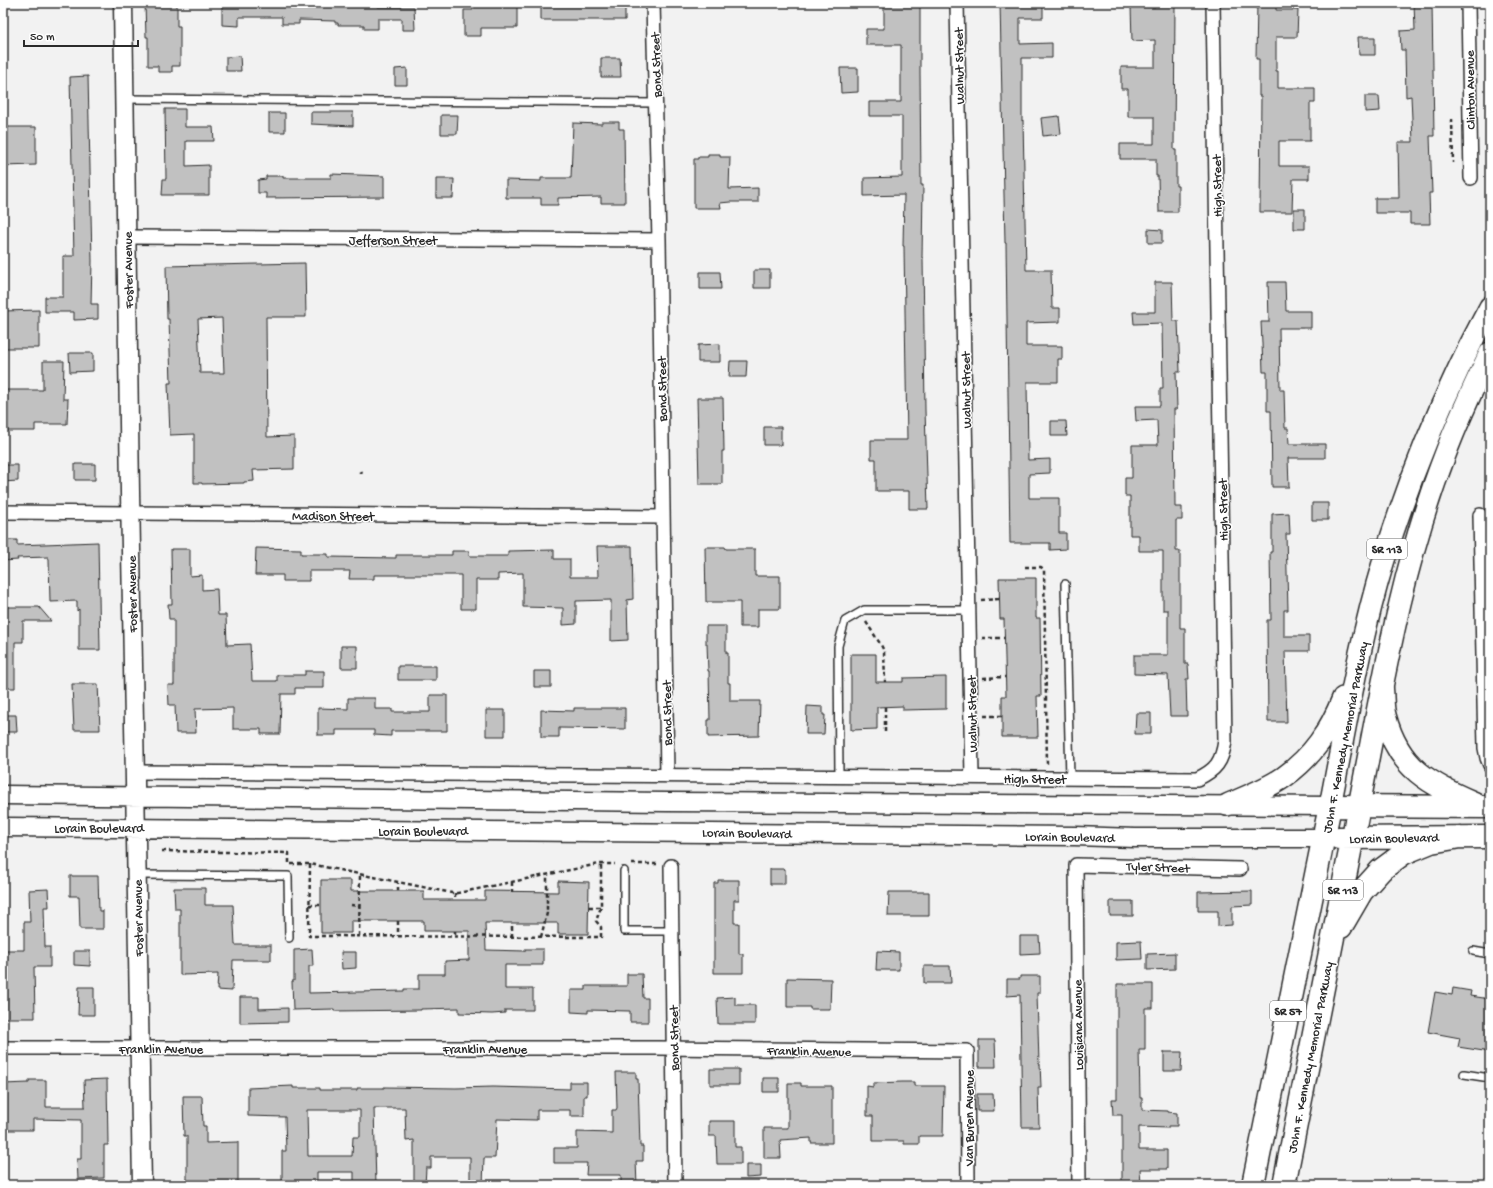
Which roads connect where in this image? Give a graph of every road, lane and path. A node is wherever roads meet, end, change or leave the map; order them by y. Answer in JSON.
{"nodes":[{"id":1,"x":124,"y":3,"type":"edge"},
{"id":2,"x":653,"y":3,"type":"edge"},
{"id":3,"x":957,"y":3,"type":"edge"},
{"id":4,"x":1213,"y":3,"type":"edge"},
{"id":5,"x":1468,"y":3,"type":"edge"},
{"id":6,"x":125,"y":99,"type":"junction"},
{"id":7,"x":656,"y":102,"type":"junction"},
{"id":8,"x":1452,"y":119,"type":"dead end"},
{"id":9,"x":1453,"y":163,"type":"dead end"},
{"id":10,"x":1471,"y":178,"type":"dead end"},
{"id":11,"x":126,"y":237,"type":"junction"},
{"id":12,"x":659,"y":240,"type":"junction"},
{"id":13,"x":1490,"y":307,"type":"edge"},
{"id":14,"x":1490,"y":352,"type":"edge"},
{"id":15,"x":359,"y":472,"type":"dead end"},
{"id":16,"x":363,"y":472,"type":"dead end"},
{"id":17,"x":3,"y":512,"type":"edge"},
{"id":18,"x":130,"y":513,"type":"junction"},
{"id":19,"x":1480,"y":515,"type":"dead end"},
{"id":20,"x":663,"y":518,"type":"junction"},
{"id":21,"x":1025,"y":567,"type":"dead end"},
{"id":22,"x":1065,"y":584,"type":"dead end"},
{"id":23,"x":981,"y":600,"type":"dead end"},
{"id":24,"x":1000,"y":600,"type":"dead end"},
{"id":25,"x":969,"y":610,"type":"junction"},
{"id":26,"x":872,"y":631,"type":"dead end"},
{"id":27,"x":982,"y":638,"type":"dead end"},
{"id":28,"x":1005,"y":638,"type":"dead end"},
{"id":29,"x":1360,"y":656,"type":"junction"},
{"id":30,"x":1005,"y":677,"type":"dead end"},
{"id":31,"x":983,"y":678,"type":"dead end"},
{"id":32,"x":885,"y":682,"type":"dead end"},
{"id":33,"x":1382,"y":689,"type":"junction"},
{"id":34,"x":884,"y":707,"type":"dead end"},
{"id":35,"x":983,"y":716,"type":"dead end"},
{"id":36,"x":1002,"y":716,"type":"dead end"},
{"id":37,"x":885,"y":734,"type":"dead end"},
{"id":38,"x":1490,"y":765,"type":"edge"},
{"id":39,"x":1047,"y":768,"type":"dead end"},
{"id":40,"x":134,"y":772,"type":"junction"},
{"id":41,"x":667,"y":776,"type":"junction"},
{"id":42,"x":839,"y":777,"type":"junction"},
{"id":43,"x":972,"y":777,"type":"junction"},
{"id":44,"x":1070,"y":778,"type":"junction"},
{"id":45,"x":3,"y":796,"type":"edge"},
{"id":46,"x":135,"y":796,"type":"junction"},
{"id":47,"x":1226,"y":805,"type":"junction"},
{"id":48,"x":1330,"y":806,"type":"junction"},
{"id":49,"x":1360,"y":806,"type":"junction"},
{"id":50,"x":1486,"y":807,"type":"edge"},
{"id":51,"x":3,"y":827,"type":"edge"},
{"id":52,"x":135,"y":827,"type":"junction"},
{"id":53,"x":1460,"y":837,"type":"junction"},
{"id":54,"x":1490,"y":837,"type":"edge"},
{"id":55,"x":1324,"y":838,"type":"junction"},
{"id":56,"x":1353,"y":838,"type":"junction"},
{"id":57,"x":162,"y":850,"type":"dead end"},
{"id":58,"x":310,"y":864,"type":"junction"},
{"id":59,"x":601,"y":864,"type":"junction"},
{"id":60,"x":616,"y":864,"type":"dead end"},
{"id":61,"x":632,"y":864,"type":"dead end"},
{"id":62,"x":667,"y":865,"type":"joint"},
{"id":63,"x":1076,"y":865,"type":"joint"},
{"id":64,"x":1240,"y":869,"type":"dead end"},
{"id":65,"x":624,"y":871,"type":"dead end"},
{"id":66,"x":136,"y":875,"type":"junction"},
{"id":67,"x":360,"y":875,"type":"junction"},
{"id":68,"x":547,"y":875,"type":"junction"},
{"id":69,"x":398,"y":882,"type":"junction"},
{"id":70,"x":512,"y":882,"type":"junction"},
{"id":71,"x":398,"y":891,"type":"dead end"},
{"id":72,"x":512,"y":892,"type":"dead end"},
{"id":73,"x":455,"y":893,"type":"junction"},
{"id":74,"x":455,"y":900,"type":"dead end"},
{"id":75,"x":309,"y":905,"type":"junction"},
{"id":76,"x":321,"y":905,"type":"dead end"},
{"id":77,"x":351,"y":906,"type":"dead end"},
{"id":78,"x":360,"y":906,"type":"junction"},
{"id":79,"x":601,"y":907,"type":"junction"},
{"id":80,"x":589,"y":908,"type":"dead end"},
{"id":81,"x":398,"y":921,"type":"dead end"},
{"id":82,"x":512,"y":923,"type":"dead end"},
{"id":83,"x":455,"y":931,"type":"dead end"},
{"id":84,"x":672,"y":931,"type":"junction"},
{"id":85,"x":359,"y":936,"type":"junction"},
{"id":86,"x":398,"y":936,"type":"junction"},
{"id":87,"x":455,"y":937,"type":"junction"},
{"id":88,"x":512,"y":937,"type":"junction"},
{"id":89,"x":541,"y":937,"type":"junction"},
{"id":90,"x":288,"y":938,"type":"dead end"},
{"id":91,"x":1332,"y":942,"type":"junction"},
{"id":92,"x":1473,"y":951,"type":"dead end"},
{"id":93,"x":1490,"y":954,"type":"edge"},
{"id":94,"x":3,"y":1048,"type":"edge"},
{"id":95,"x":140,"y":1048,"type":"junction"},
{"id":96,"x":673,"y":1048,"type":"junction"},
{"id":97,"x":967,"y":1051,"type":"joint"},
{"id":98,"x":1464,"y":1074,"type":"dead end"},
{"id":99,"x":1490,"y":1078,"type":"edge"},
{"id":100,"x":142,"y":1185,"type":"edge"},
{"id":101,"x":675,"y":1185,"type":"edge"},
{"id":102,"x":968,"y":1185,"type":"edge"},
{"id":103,"x":1079,"y":1185,"type":"edge"},
{"id":104,"x":1253,"y":1185,"type":"edge"},
{"id":105,"x":1284,"y":1185,"type":"edge"}],
"edges":[{"from":1,"to":6,"type":"main road","name":"Foster Avenue"},
{"from":2,"to":7,"type":"street","name":"Bond Street"},
{"from":3,"to":25,"type":"street","name":"Walnut Street"},
{"from":4,"to":44,"type":"street","name":"High Street"},
{"from":5,"to":10,"type":"street","name":"Clinton Avenue"},
{"from":6,"to":7,"type":"lane"},
{"from":6,"to":11,"type":"main road","name":"Foster Avenue"},
{"from":7,"to":12,"type":"street","name":"Bond Street"},
{"from":8,"to":9,"type":"path"},
{"from":11,"to":12,"type":"street","name":"Jefferson Street"},
{"from":11,"to":18,"type":"main road","name":"Foster Avenue"},
{"from":12,"to":20,"type":"street","name":"Bond Street"},
{"from":13,"to":29,"type":"main road","name":"John F. Kennedy Memorial Parkway","number":"SR 113"},
{"from":14,"to":33,"type":"main road","name":"John F. Kennedy Memorial Parkway","number":"SR 113"},
{"from":15,"to":16,"type":"path"},
{"from":17,"to":18,"type":"street","name":"Madison Street"},
{"from":18,"to":20,"type":"street","name":"Madison Street"},
{"from":18,"to":40,"type":"main road","name":"Foster Avenue"},
{"from":19,"to":38,"type":"street"},
{"from":20,"to":41,"type":"street","name":"Bond Street"},
{"from":21,"to":39,"type":"path"},
{"from":22,"to":44,"type":"lane"},
{"from":23,"to":24,"type":"path"},
{"from":25,"to":42,"type":"lane"},
{"from":25,"to":43,"type":"street","name":"Walnut Street"},
{"from":26,"to":32,"type":"path"},
{"from":27,"to":28,"type":"path"},
{"from":29,"to":47,"type":"main road"},
{"from":29,"to":48,"type":"main road","name":"John F. Kennedy Memorial Parkway","number":"SR 113"},
{"from":30,"to":31,"type":"path"},
{"from":33,"to":49,"type":"main road","name":"John F. Kennedy Memorial Parkway","number":"SR 113"},
{"from":33,"to":50,"type":"highway"},
{"from":34,"to":37,"type":"path"},
{"from":35,"to":36,"type":"path"},
{"from":40,"to":41,"type":"street"},
{"from":40,"to":46,"type":"main road","name":"Foster Avenue"},
{"from":41,"to":42,"type":"street"},
{"from":42,"to":43,"type":"street"},
{"from":43,"to":44,"type":"street","name":"High Street"},
{"from":45,"to":46,"type":"main road"},
{"from":46,"to":47,"type":"main road"},
{"from":46,"to":52,"type":"main road","name":"Foster Avenue"},
{"from":47,"to":48,"type":"main road"},
{"from":48,"to":49,"type":"highway"},
{"from":48,"to":55,"type":"highway","name":"John F. Kennedy Memorial Parkway","number":"SR 57"},
{"from":49,"to":50,"type":"highway"},
{"from":49,"to":56,"type":"highway","name":"John F. Kennedy Memorial Parkway","number":"SR 113"},
{"from":51,"to":52,"type":"main road","name":"Lorain Boulevard"},
{"from":52,"to":55,"type":"main road","name":"Lorain Boulevard"},
{"from":52,"to":66,"type":"main road","name":"Foster Avenue"},
{"from":53,"to":54,"type":"highway","name":"Lorain Boulevard","number":"SR 57"},
{"from":53,"to":56,"type":"highway","name":"Lorain Boulevard"},
{"from":53,"to":91,"type":"highway","number":"SR 57"},
{"from":55,"to":56,"type":"highway","name":"Lorain Boulevard"},
{"from":55,"to":104,"type":"highway","name":"John F. Kennedy Memorial Parkway","number":"SR 57"},
{"from":56,"to":91,"type":"highway","name":"John F. Kennedy Memorial Parkway","number":"SR 113"},
{"from":57,"to":58,"type":"path"},
{"from":58,"to":67,"type":"path"},
{"from":58,"to":75,"type":"path"},
{"from":59,"to":60,"type":"path"},
{"from":59,"to":68,"type":"path"},
{"from":59,"to":79,"type":"path"},
{"from":61,"to":62,"type":"path"},
{"from":62,"to":84,"type":"street","name":"Bond Street"},
{"from":63,"to":64,"type":"street","name":"Tyler Street"},
{"from":63,"to":103,"type":"street","name":"Louisiana Avenue"},
{"from":65,"to":84,"type":"lane"},
{"from":66,"to":90,"type":"lane"},
{"from":66,"to":95,"type":"main road","name":"Foster Avenue"},
{"from":67,"to":69,"type":"path"},
{"from":67,"to":78,"type":"path"},
{"from":68,"to":70,"type":"path"},
{"from":68,"to":89,"type":"path"},
{"from":69,"to":71,"type":"path"},
{"from":69,"to":73,"type":"path"},
{"from":70,"to":72,"type":"path"},
{"from":70,"to":73,"type":"path"},
{"from":73,"to":74,"type":"path"},
{"from":75,"to":76,"type":"path"},
{"from":75,"to":85,"type":"path"},
{"from":77,"to":78,"type":"path"},
{"from":78,"to":85,"type":"path"},
{"from":79,"to":80,"type":"path"},
{"from":79,"to":89,"type":"path"},
{"from":81,"to":86,"type":"path"},
{"from":82,"to":88,"type":"path"},
{"from":83,"to":87,"type":"path"},
{"from":84,"to":96,"type":"street","name":"Bond Street"},
{"from":85,"to":86,"type":"path"},
{"from":86,"to":87,"type":"path"},
{"from":87,"to":88,"type":"path"},
{"from":88,"to":89,"type":"path"},
{"from":91,"to":105,"type":"highway","name":"John F. Kennedy Memorial Parkway","number":"SR 57"},
{"from":92,"to":93,"type":"lane"},
{"from":94,"to":95,"type":"street","name":"Franklin Avenue"},
{"from":95,"to":96,"type":"street","name":"Franklin Avenue"},
{"from":95,"to":100,"type":"main road","name":"Foster Avenue"},
{"from":96,"to":97,"type":"street","name":"Franklin Avenue"},
{"from":96,"to":101,"type":"street","name":"Bond Street"},
{"from":97,"to":102,"type":"street","name":"Van Buren Avenue"},
{"from":98,"to":99,"type":"lane"}]}
